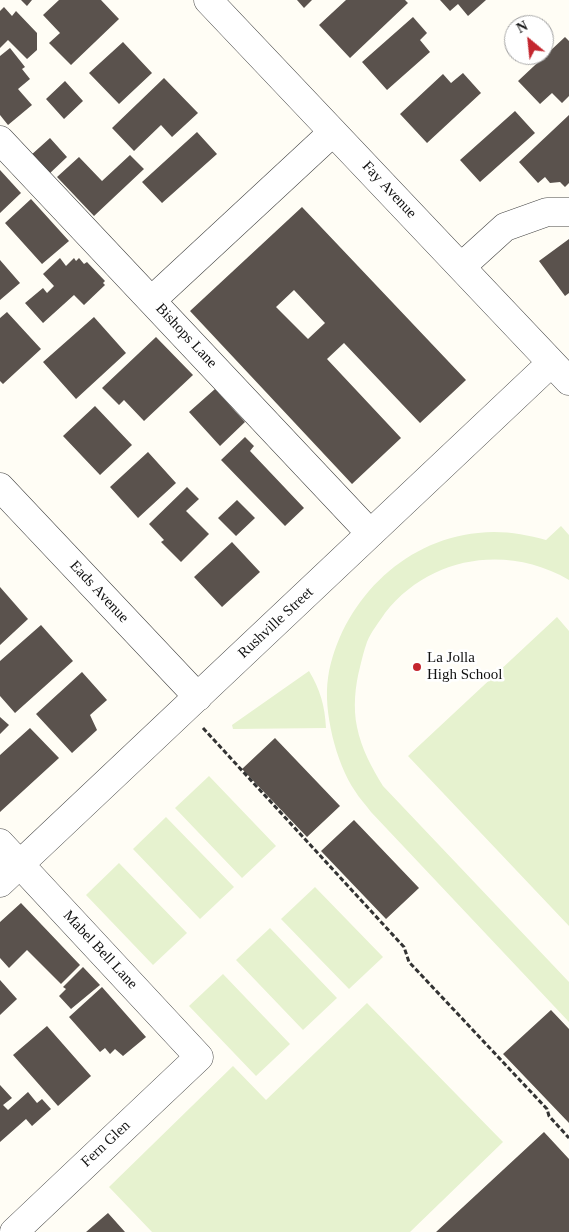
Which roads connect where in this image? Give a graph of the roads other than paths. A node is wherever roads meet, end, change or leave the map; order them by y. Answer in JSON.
{"nodes":[{"id":1,"x":208,"y":0,"type":"edge"},
{"id":2,"x":333,"y":132,"type":"junction"},
{"id":3,"x":0,"y":140,"type":"edge"},
{"id":4,"x":569,"y":212,"type":"edge"},
{"id":5,"x":461,"y":267,"type":"junction"},
{"id":6,"x":152,"y":300,"type":"junction"},
{"id":7,"x":560,"y":372,"type":"edge"},
{"id":8,"x":0,"y":487,"type":"edge"},
{"id":9,"x":370,"y":533,"type":"junction"},
{"id":10,"x":198,"y":696,"type":"junction"},
{"id":11,"x":0,"y":843,"type":"edge"},
{"id":12,"x":20,"y":864,"type":"junction"},
{"id":13,"x":0,"y":883,"type":"edge"},
{"id":14,"x":199,"y":1057,"type":"joint"},
{"id":15,"x":14,"y":1232,"type":"edge"}],
"edges":[{"from":1,"to":2,"type":"street","name":"Fay Avenue"},
{"from":2,"to":5,"type":"street","name":"Fay Avenue"},
{"from":2,"to":6,"type":"street"},
{"from":3,"to":6,"type":"street","name":"Bishops Lane"},
{"from":4,"to":5,"type":"street"},
{"from":5,"to":7,"type":"street","name":"Fay Avenue"},
{"from":6,"to":9,"type":"street","name":"Bishops Lane"},
{"from":7,"to":9,"type":"street","name":"Rushville Street"},
{"from":8,"to":10,"type":"street","name":"Eads Avenue"},
{"from":9,"to":10,"type":"street","name":"Rushville Street"},
{"from":10,"to":12,"type":"street","name":"Rushville Street"},
{"from":11,"to":12,"type":"street","name":"Mabel Bell Lane"},
{"from":12,"to":13,"type":"street","name":"Rushville Street"},
{"from":12,"to":14,"type":"street","name":"Mabel Bell Lane"},
{"from":14,"to":15,"type":"street","name":"Fern Glen"}]}
